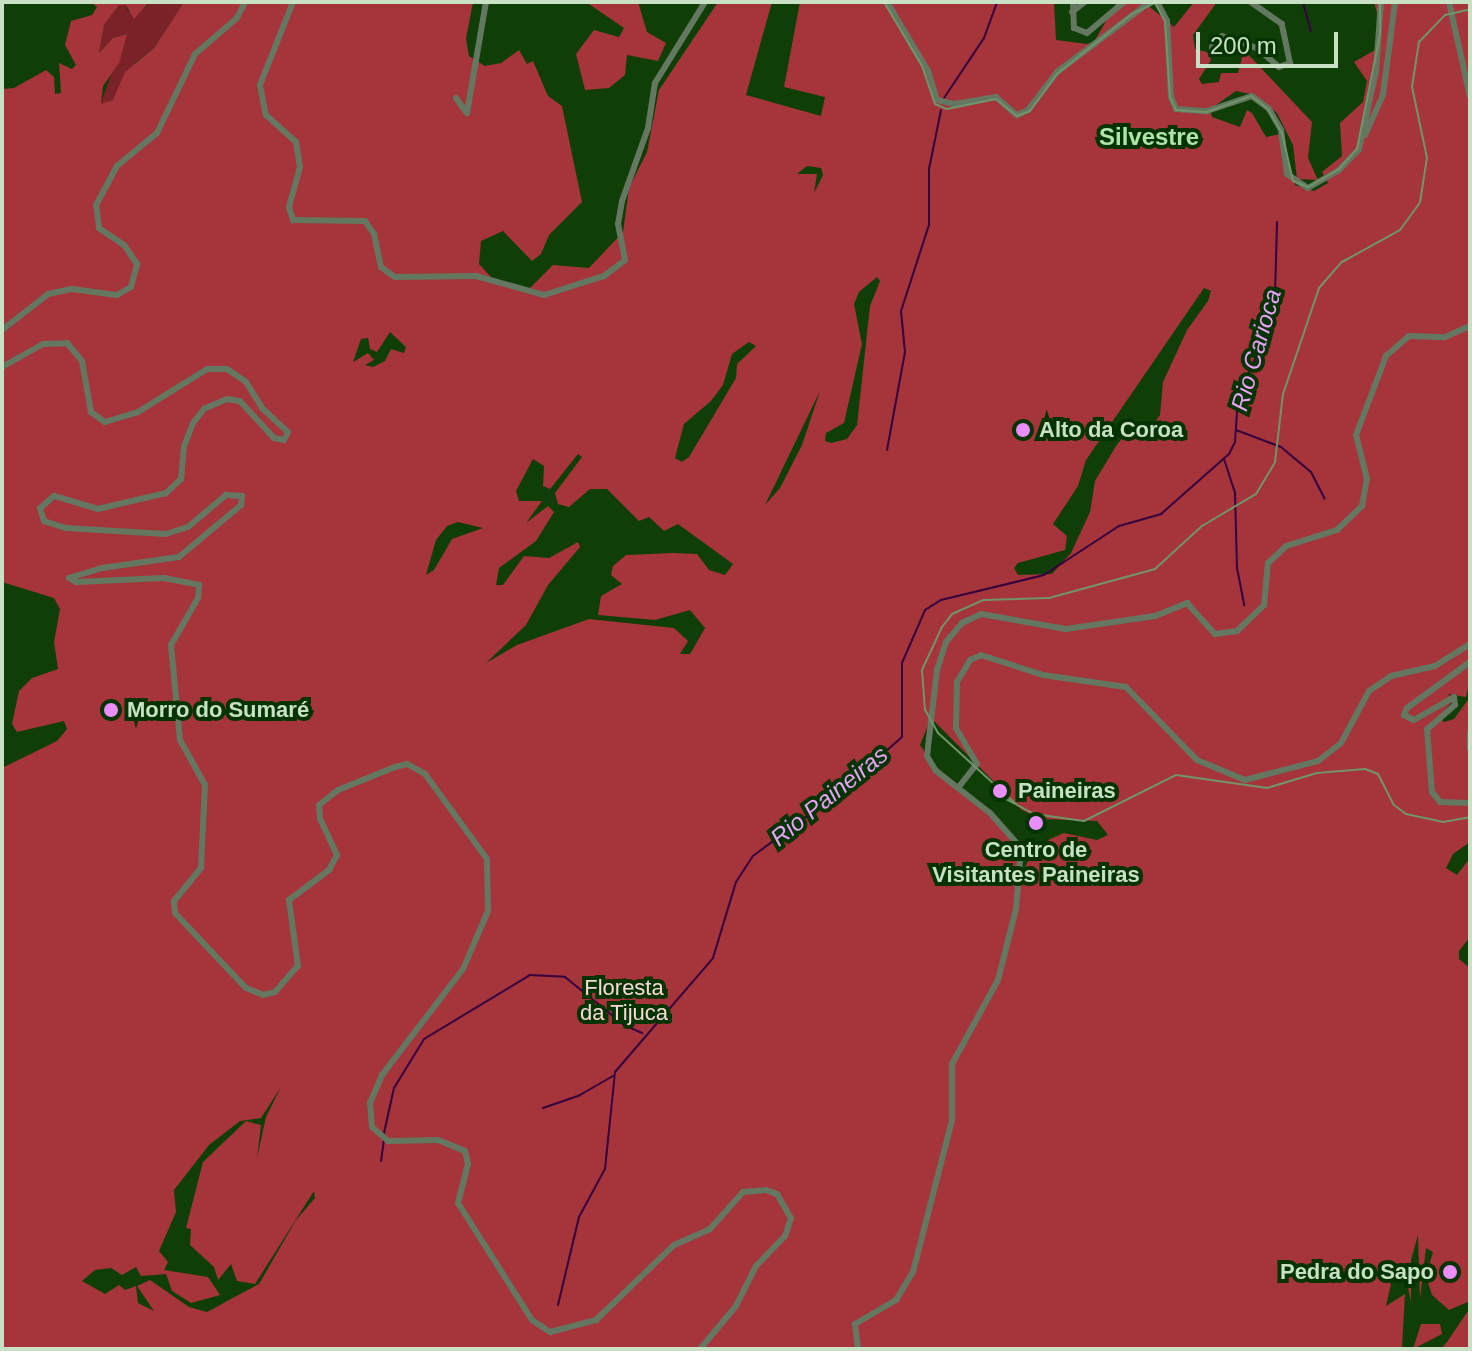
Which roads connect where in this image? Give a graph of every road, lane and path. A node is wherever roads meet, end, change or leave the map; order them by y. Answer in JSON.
{"nodes":[{"id":1,"x":245,"y":2,"type":"edge"},
{"id":2,"x":293,"y":2,"type":"edge"},
{"id":3,"x":486,"y":2,"type":"edge"},
{"id":4,"x":705,"y":2,"type":"edge"},
{"id":5,"x":887,"y":2,"type":"edge"},
{"id":6,"x":1073,"y":2,"type":"edge"},
{"id":7,"x":1085,"y":2,"type":"edge"},
{"id":8,"x":1124,"y":2,"type":"edge"},
{"id":9,"x":1150,"y":2,"type":"edge"},
{"id":10,"x":1157,"y":2,"type":"edge"},
{"id":11,"x":1250,"y":2,"type":"edge"},
{"id":12,"x":1381,"y":2,"type":"edge"},
{"id":13,"x":1395,"y":2,"type":"edge"},
{"id":14,"x":1450,"y":6,"type":"edge"},
{"id":15,"x":1072,"y":12,"type":"junction"},
{"id":16,"x":1212,"y":49,"type":"dead end"},
{"id":17,"x":1470,"y":97,"type":"edge"},
{"id":18,"x":456,"y":98,"type":"dead end"},
{"id":19,"x":1359,"y":149,"type":"junction"},
{"id":20,"x":1470,"y":326,"type":"edge"},
{"id":21,"x":2,"y":330,"type":"edge"},
{"id":22,"x":2,"y":367,"type":"edge"},
{"id":23,"x":1470,"y":644,"type":"edge"},
{"id":24,"x":1470,"y":662,"type":"edge"},
{"id":25,"x":1470,"y":733,"type":"edge"},
{"id":26,"x":1470,"y":749,"type":"edge"},
{"id":27,"x":958,"y":788,"type":"junction"},
{"id":28,"x":1470,"y":803,"type":"edge"},
{"id":29,"x":700,"y":1349,"type":"edge"},
{"id":30,"x":858,"y":1349,"type":"edge"}],
"edges":[{"from":1,"to":21,"type":"street"},
{"from":2,"to":4,"type":"street"},
{"from":3,"to":18,"type":"street"},
{"from":5,"to":9,"type":"street"},
{"from":6,"to":15,"type":"street"},
{"from":7,"to":15,"type":"street"},
{"from":8,"to":15,"type":"street"},
{"from":10,"to":19,"type":"street"},
{"from":11,"to":16,"type":"street"},
{"from":12,"to":19,"type":"street"},
{"from":13,"to":19,"type":"street"},
{"from":14,"to":17,"type":"street"},
{"from":20,"to":27,"type":"street"},
{"from":22,"to":29,"type":"street"},
{"from":23,"to":27,"type":"street"},
{"from":24,"to":28,"type":"street"},
{"from":25,"to":26,"type":"street"},
{"from":27,"to":30,"type":"street"}]}
